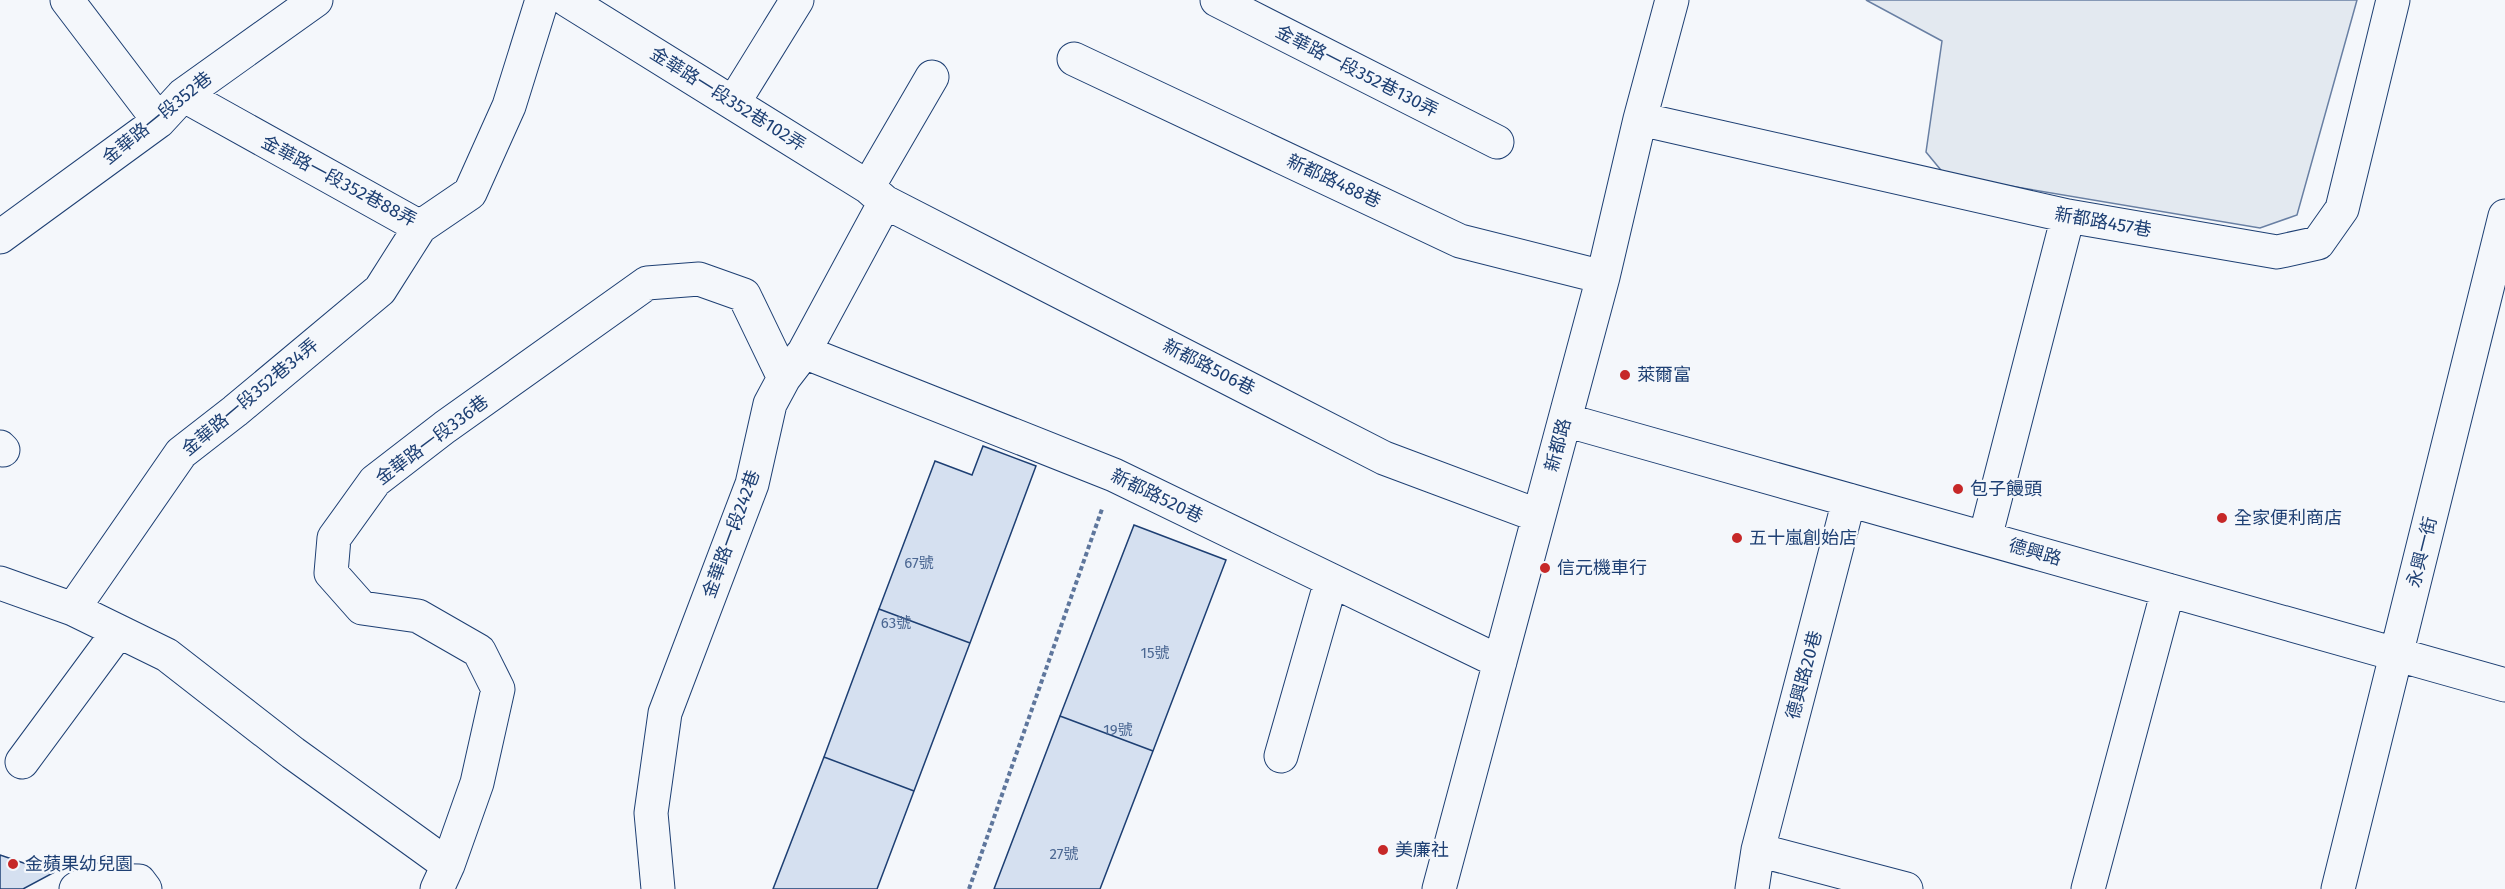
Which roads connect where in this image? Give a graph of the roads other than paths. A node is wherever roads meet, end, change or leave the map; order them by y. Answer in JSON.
{"nodes":[{"id":1,"x":67,"y":0,"type":"edge"},
{"id":2,"x":316,"y":0,"type":"edge"},
{"id":3,"x":542,"y":0,"type":"edge"},
{"id":4,"x":797,"y":0,"type":"edge"},
{"id":5,"x":1216,"y":0,"type":"edge"},
{"id":6,"x":1672,"y":0,"type":"edge"},
{"id":7,"x":2393,"y":0,"type":"edge"},
{"id":8,"x":579,"y":3,"type":"edge"},
{"id":9,"x":1074,"y":59,"type":"dead end"},
{"id":10,"x":932,"y":76,"type":"dead end"},
{"id":11,"x":183,"y":95,"type":"junction"},
{"id":12,"x":734,"y":102,"type":"junction"},
{"id":13,"x":1640,"y":119,"type":"junction"},
{"id":14,"x":159,"y":121,"type":"junction"},
{"id":15,"x":1497,"y":142,"type":"dead end"},
{"id":16,"x":876,"y":195,"type":"junction"},
{"id":17,"x":2068,"y":216,"type":"junction"},
{"id":18,"x":2505,"y":216,"type":"edge"},
{"id":19,"x":420,"y":227,"type":"junction"},
{"id":20,"x":0,"y":237,"type":"edge"},
{"id":21,"x":1603,"y":277,"type":"junction"},
{"id":22,"x":804,"y":352,"type":"junction"},
{"id":23,"x":784,"y":378,"type":"junction"},
{"id":24,"x":1565,"y":420,"type":"junction"},
{"id":25,"x":1849,"y":500,"type":"junction"},
{"id":26,"x":1539,"y":516,"type":"junction"},
{"id":27,"x":1985,"y":538,"type":"junction"},
{"id":28,"x":1331,"y":581,"type":"junction"},
{"id":29,"x":0,"y":583,"type":"edge"},
{"id":30,"x":2168,"y":590,"type":"junction"},
{"id":31,"x":73,"y":609,"type":"junction"},
{"id":32,"x":118,"y":632,"type":"junction"},
{"id":33,"x":2396,"y":654,"type":"junction"},
{"id":34,"x":1500,"y":662,"type":"junction"},
{"id":35,"x":2505,"y":685,"type":"edge"},
{"id":36,"x":1281,"y":756,"type":"dead end"},
{"id":37,"x":22,"y":762,"type":"dead end"},
{"id":38,"x":1758,"y":850,"type":"junction"},
{"id":39,"x":442,"y":877,"type":"edge"},
{"id":40,"x":76,"y":889,"type":"edge"},
{"id":41,"x":145,"y":889,"type":"edge"},
{"id":42,"x":658,"y":889,"type":"edge"},
{"id":43,"x":1439,"y":889,"type":"edge"},
{"id":44,"x":1752,"y":889,"type":"edge"},
{"id":45,"x":1906,"y":889,"type":"edge"},
{"id":46,"x":2088,"y":889,"type":"edge"},
{"id":47,"x":2338,"y":889,"type":"edge"}],
"edges":[{"from":1,"to":14,"type":"street"},
{"from":2,"to":11,"type":"street","name":"金華路一段352巷"},
{"from":3,"to":19,"type":"street","name":"金華路一段352巷88弄"},
{"from":4,"to":12,"type":"street"},
{"from":5,"to":15,"type":"street","name":"金華路一段352巷130弄"},
{"from":6,"to":13,"type":"street","name":"新都路"},
{"from":7,"to":17,"type":"street","name":"新都路457巷"},
{"from":8,"to":12,"type":"street","name":"金華路一段352巷102弄"},
{"from":9,"to":21,"type":"street","name":"新都路488巷"},
{"from":10,"to":16,"type":"street","name":"金華路一段242巷"},
{"from":11,"to":14,"type":"street","name":"金華路一段352巷"},
{"from":11,"to":19,"type":"street","name":"金華路一段352巷88弄"},
{"from":12,"to":16,"type":"street","name":"金華路一段352巷102弄"},
{"from":13,"to":17,"type":"street","name":"新都路457巷"},
{"from":13,"to":21,"type":"street","name":"新都路"},
{"from":14,"to":20,"type":"street","name":"金華路一段352巷"},
{"from":16,"to":22,"type":"street","name":"金華路一段242巷"},
{"from":16,"to":26,"type":"street","name":"新都路506巷"},
{"from":17,"to":27,"type":"street"},
{"from":18,"to":33,"type":"street","name":"永興一街"},
{"from":19,"to":31,"type":"street","name":"金華路一段352巷34弄"},
{"from":21,"to":24,"type":"street","name":"新都路"},
{"from":22,"to":23,"type":"street","name":"金華路一段242巷"},
{"from":22,"to":28,"type":"street","name":"新都路520巷"},
{"from":23,"to":39,"type":"street","name":"金華路一段336巷"},
{"from":23,"to":42,"type":"street","name":"金華路一段242巷"},
{"from":24,"to":25,"type":"street","name":"德興路"},
{"from":24,"to":26,"type":"street","name":"新都路"},
{"from":25,"to":27,"type":"street","name":"德興路"},
{"from":25,"to":38,"type":"street","name":"德興路20巷"},
{"from":26,"to":34,"type":"street","name":"新都路"},
{"from":27,"to":30,"type":"street","name":"德興路"},
{"from":28,"to":34,"type":"street","name":"新都路520巷"},
{"from":28,"to":36,"type":"street"},
{"from":29,"to":31,"type":"street"},
{"from":30,"to":33,"type":"street","name":"德興路"},
{"from":30,"to":46,"type":"street"},
{"from":31,"to":32,"type":"street"},
{"from":32,"to":37,"type":"street"},
{"from":32,"to":39,"type":"street"},
{"from":33,"to":35,"type":"street","name":"德興路"},
{"from":33,"to":47,"type":"street","name":"永興一街"},
{"from":34,"to":43,"type":"street","name":"新都路"},
{"from":38,"to":44,"type":"street","name":"德興路20巷"},
{"from":38,"to":45,"type":"street"},
{"from":40,"to":41,"type":"street"}]}
